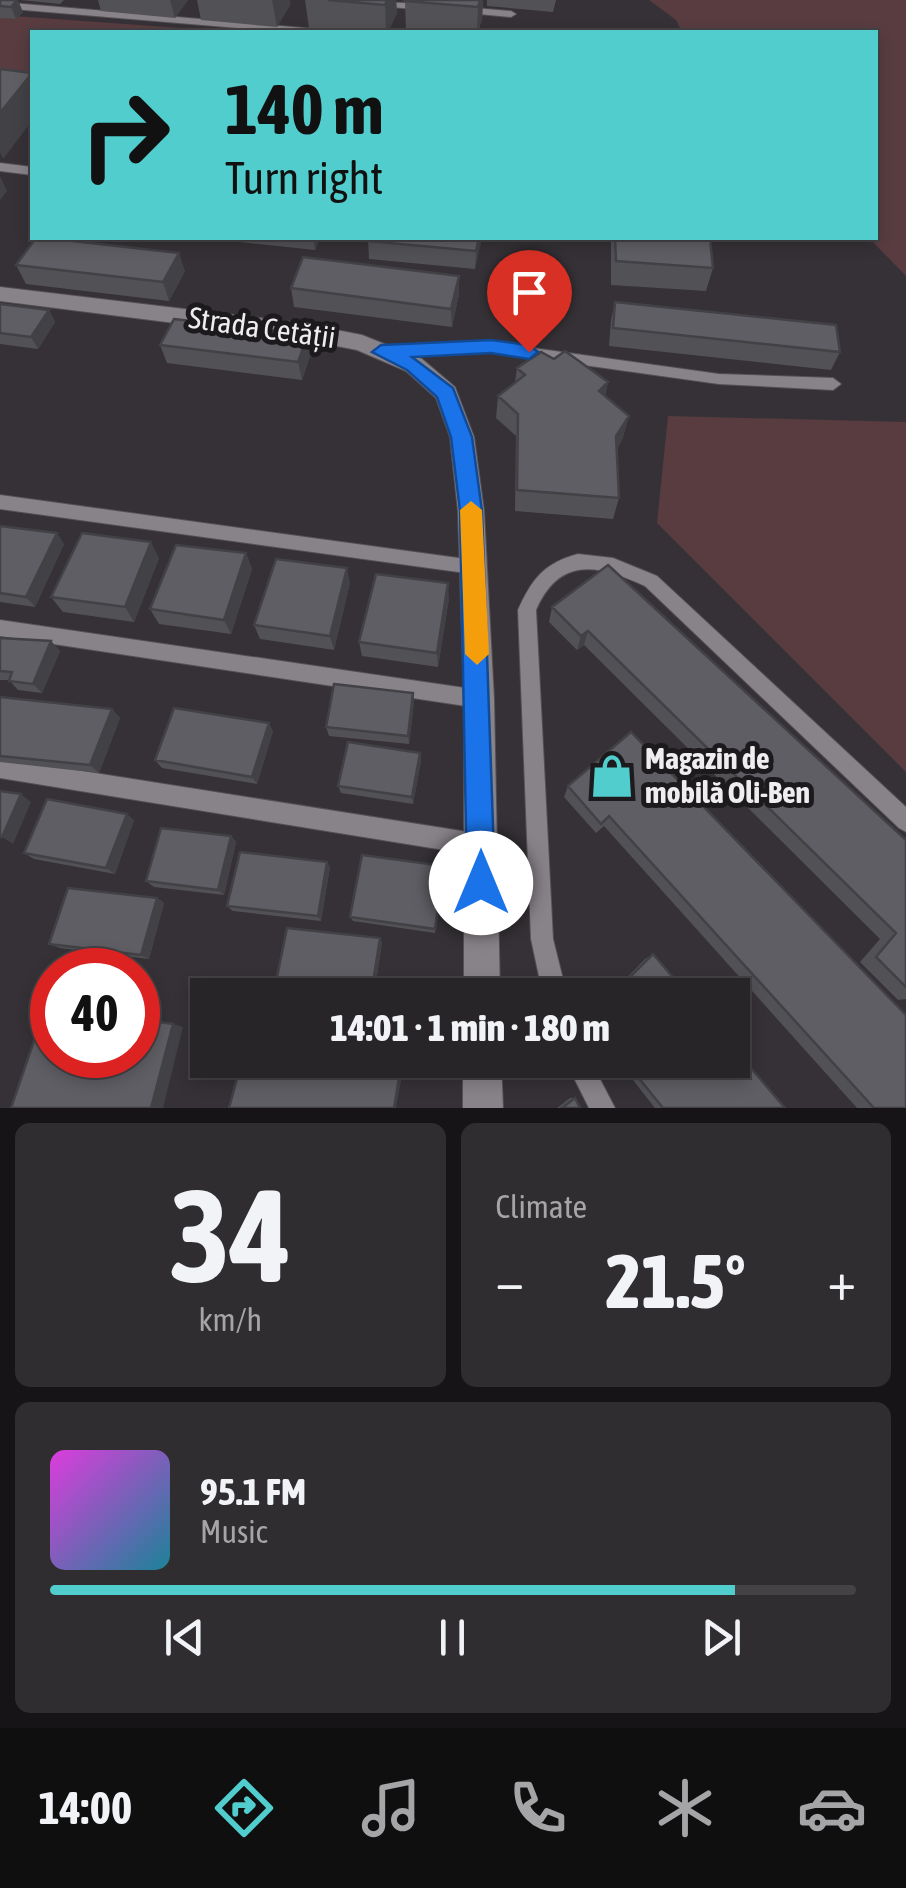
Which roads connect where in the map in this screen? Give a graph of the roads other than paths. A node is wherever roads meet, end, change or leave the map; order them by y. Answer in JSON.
{"nodes":[{"id":1,"x":342,"y":0,"type":"edge"},
{"id":2,"x":0,"y":5,"type":"edge"},
{"id":3,"x":436,"y":8,"type":"edge"},
{"id":4,"x":455,"y":10,"type":"edge"},
{"id":5,"x":512,"y":14,"type":"dead end"},
{"id":6,"x":293,"y":30,"type":"edge"},
{"id":7,"x":0,"y":167,"type":"edge"},
{"id":8,"x":30,"y":170,"type":"edge"},
{"id":9,"x":0,"y":294,"type":"edge"},
{"id":10,"x":381,"y":352,"type":"junction"},
{"id":11,"x":833,"y":384,"type":"dead end"},
{"id":12,"x":0,"y":502,"type":"edge"},
{"id":13,"x":473,"y":567,"type":"junction"},
{"id":14,"x":0,"y":628,"type":"edge"},
{"id":15,"x":479,"y":699,"type":"junction"},
{"id":16,"x":0,"y":768,"type":"edge"},
{"id":17,"x":906,"y":821,"type":"edge"},
{"id":18,"x":481,"y":845,"type":"junction"},
{"id":19,"x":482,"y":978,"type":"edge"},
{"id":20,"x":550,"y":978,"type":"edge"},
{"id":21,"x":482,"y":1078,"type":"edge"},
{"id":22,"x":586,"y":1078,"type":"edge"},
{"id":23,"x":483,"y":1108,"type":"edge"},
{"id":24,"x":602,"y":1108,"type":"edge"}],
"edges":[{"from":1,"to":3,"type":"lane"},
{"from":2,"to":6,"type":"lane"},
{"from":4,"to":5,"type":"lane"},
{"from":7,"to":8,"type":"lane"},
{"from":9,"to":10,"type":"street","name":"Strada Cetății"},
{"from":10,"to":11,"type":"lane"},
{"from":10,"to":13,"type":"street","name":"Strada Cetății"},
{"from":12,"to":13,"type":"lane"},
{"from":13,"to":15,"type":"street","name":"Strada Cetății"},
{"from":14,"to":15,"type":"lane"},
{"from":15,"to":18,"type":"street","name":"Strada Cetății"},
{"from":16,"to":18,"type":"lane"},
{"from":17,"to":20,"type":"lane"},
{"from":18,"to":19,"type":"street","name":"Strada Cetății"},
{"from":21,"to":23,"type":"street"},
{"from":22,"to":24,"type":"lane"}]}
